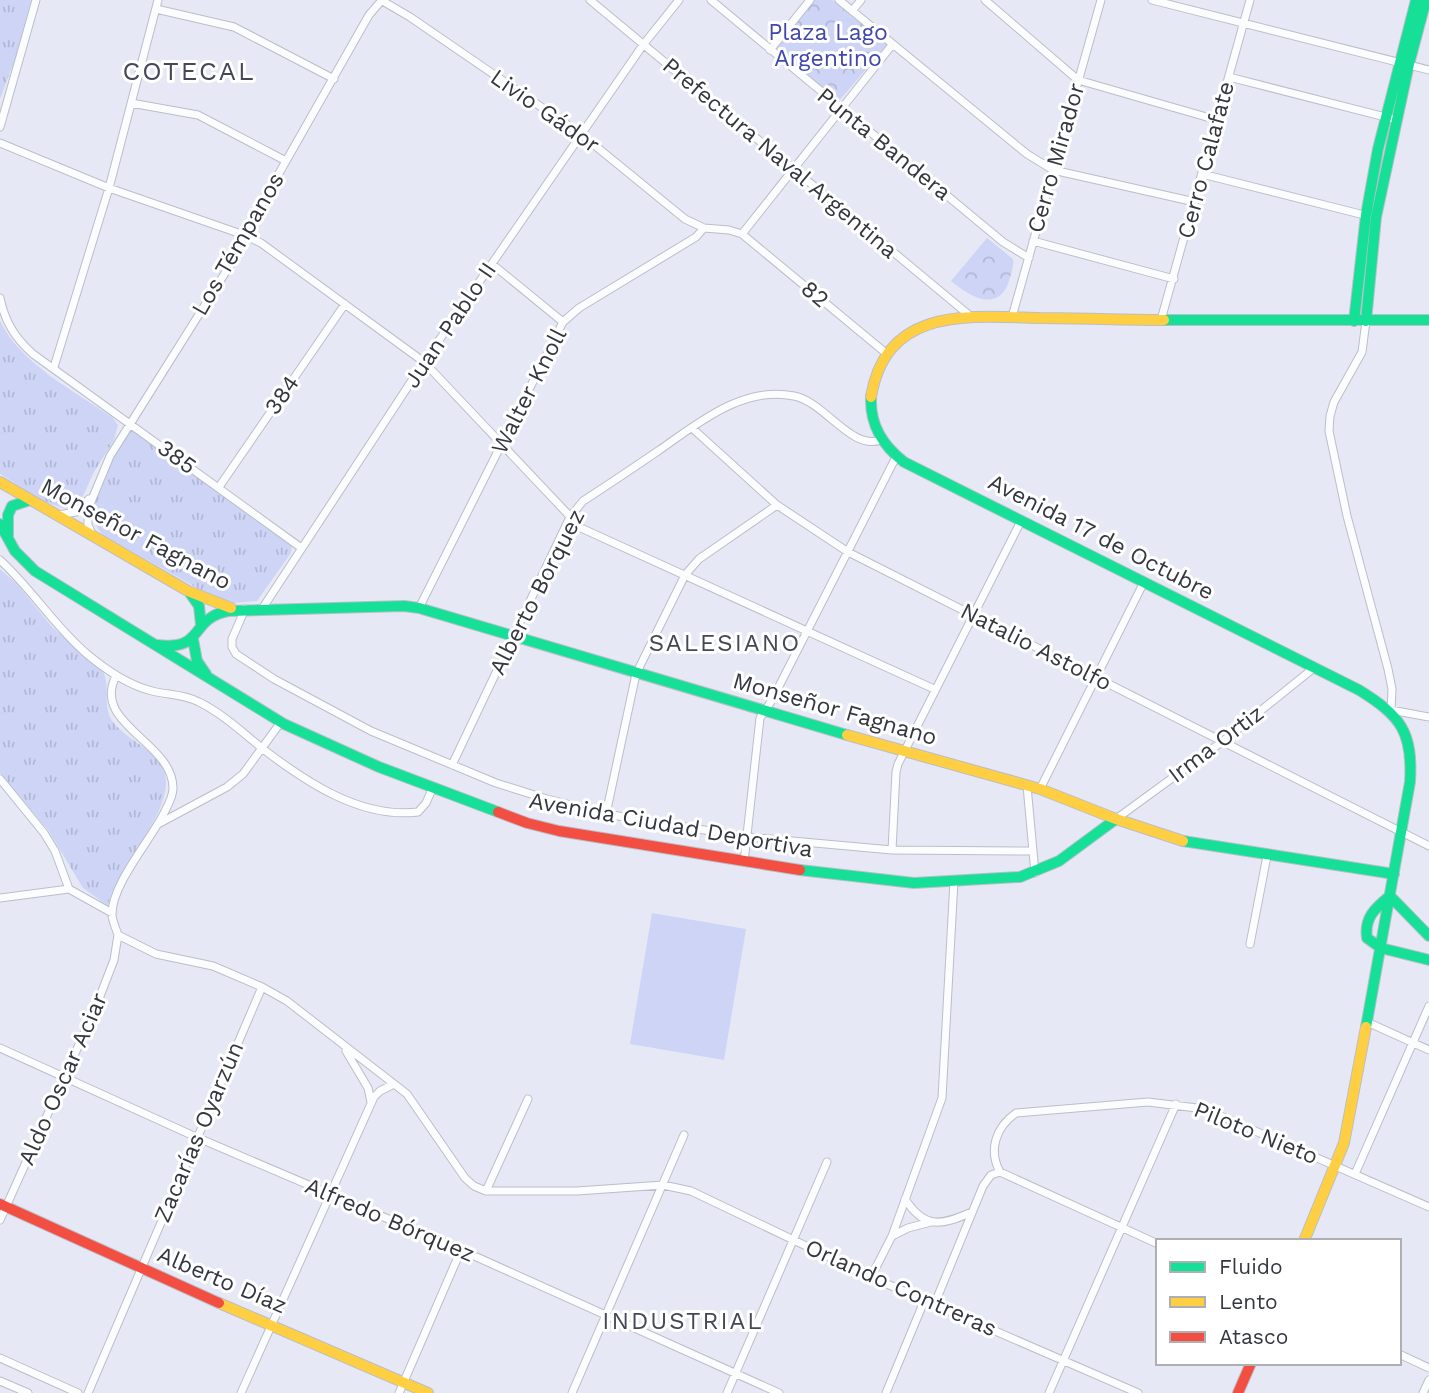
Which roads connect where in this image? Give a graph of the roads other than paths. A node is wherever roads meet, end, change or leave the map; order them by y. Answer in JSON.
{"nodes":[{"id":1,"x":36,"y":0,"type":"edge"},
{"id":2,"x":158,"y":0,"type":"edge"},
{"id":3,"x":381,"y":0,"type":"edge"},
{"id":4,"x":590,"y":0,"type":"edge"},
{"id":5,"x":679,"y":0,"type":"edge"},
{"id":6,"x":711,"y":0,"type":"edge"},
{"id":7,"x":810,"y":0,"type":"edge"},
{"id":8,"x":839,"y":0,"type":"edge"},
{"id":9,"x":861,"y":0,"type":"edge"},
{"id":10,"x":985,"y":0,"type":"edge"},
{"id":11,"x":1101,"y":0,"type":"edge"},
{"id":12,"x":1152,"y":0,"type":"edge"},
{"id":13,"x":1250,"y":0,"type":"edge"},
{"id":14,"x":1416,"y":0,"type":"edge"},
{"id":15,"x":1426,"y":0,"type":"edge"},
{"id":16,"x":156,"y":9,"type":"junction"},
{"id":17,"x":852,"y":11,"type":"junction"},
{"id":18,"x":1244,"y":23,"type":"junction"},
{"id":19,"x":643,"y":45,"type":"junction"},
{"id":20,"x":892,"y":45,"type":"junction"},
{"id":21,"x":770,"y":50,"type":"junction"},
{"id":22,"x":1404,"y":63,"type":"junction"},
{"id":23,"x":1429,"y":70,"type":"edge"},
{"id":24,"x":1229,"y":77,"type":"junction"},
{"id":25,"x":334,"y":79,"type":"junction"},
{"id":26,"x":1078,"y":80,"type":"junction"},
{"id":27,"x":131,"y":103,"type":"junction"},
{"id":28,"x":841,"y":109,"type":"junction"},
{"id":29,"x":1392,"y":118,"type":"junction"},
{"id":30,"x":1217,"y":120,"type":"junction"},
{"id":31,"x":0,"y":127,"type":"edge"},
{"id":32,"x":582,"y":135,"type":"junction"},
{"id":33,"x":0,"y":143,"type":"edge"},
{"id":34,"x":286,"y":161,"type":"junction"},
{"id":35,"x":792,"y":170,"type":"junction"},
{"id":36,"x":1053,"y":170,"type":"junction"},
{"id":37,"x":1202,"y":174,"type":"junction"},
{"id":38,"x":109,"y":188,"type":"junction"},
{"id":39,"x":1195,"y":202,"type":"junction"},
{"id":40,"x":1371,"y":216,"type":"junction"},
{"id":41,"x":705,"y":228,"type":"junction"},
{"id":42,"x":742,"y":234,"type":"junction"},
{"id":43,"x":244,"y":235,"type":"junction"},
{"id":44,"x":1033,"y":241,"type":"junction"},
{"id":45,"x":1028,"y":258,"type":"junction"},
{"id":46,"x":492,"y":264,"type":"junction"},
{"id":47,"x":1174,"y":279,"type":"junction"},
{"id":48,"x":0,"y":298,"type":"edge"},
{"id":49,"x":345,"y":304,"type":"junction"},
{"id":50,"x":970,"y":316,"type":"junction"},
{"id":51,"x":1012,"y":317,"type":"junction"},
{"id":52,"x":1161,"y":320,"type":"junction"},
{"id":53,"x":1429,"y":320,"type":"edge"},
{"id":54,"x":1360,"y":321,"type":"junction"},
{"id":55,"x":564,"y":322,"type":"junction"},
{"id":56,"x":887,"y":354,"type":"junction"},
{"id":57,"x":424,"y":362,"type":"junction"},
{"id":58,"x":54,"y":367,"type":"junction"},
{"id":59,"x":130,"y":423,"type":"junction"},
{"id":60,"x":692,"y":428,"type":"junction"},
{"id":61,"x":881,"y":440,"type":"junction"},
{"id":62,"x":502,"y":445,"type":"junction"},
{"id":63,"x":896,"y":457,"type":"junction"},
{"id":64,"x":0,"y":482,"type":"edge"},
{"id":65,"x":219,"y":487,"type":"junction"},
{"id":66,"x":95,"y":489,"type":"junction"},
{"id":67,"x":30,"y":500,"type":"junction"},
{"id":68,"x":777,"y":505,"type":"junction"},
{"id":69,"x":57,"y":516,"type":"junction"},
{"id":70,"x":570,"y":517,"type":"junction"},
{"id":71,"x":1021,"y":521,"type":"junction"},
{"id":72,"x":0,"y":524,"type":"edge"},
{"id":73,"x":93,"y":538,"type":"junction"},
{"id":74,"x":9,"y":541,"type":"junction"},
{"id":75,"x":300,"y":547,"type":"junction"},
{"id":76,"x":848,"y":552,"type":"junction"},
{"id":77,"x":0,"y":560,"type":"edge"},
{"id":78,"x":685,"y":575,"type":"junction"},
{"id":79,"x":1144,"y":582,"type":"junction"},
{"id":80,"x":188,"y":591,"type":"junction"},
{"id":81,"x":262,"y":608,"type":"junction"},
{"id":82,"x":419,"y":608,"type":"junction"},
{"id":83,"x":241,"y":609,"type":"junction"},
{"id":84,"x":973,"y":616,"type":"junction"},
{"id":85,"x":201,"y":625,"type":"junction"},
{"id":86,"x":806,"y":629,"type":"junction"},
{"id":87,"x":511,"y":637,"type":"junction"},
{"id":88,"x":193,"y":639,"type":"junction"},
{"id":89,"x":157,"y":645,"type":"junction"},
{"id":90,"x":1315,"y":667,"type":"junction"},
{"id":91,"x":636,"y":674,"type":"junction"},
{"id":92,"x":116,"y":676,"type":"junction"},
{"id":93,"x":1096,"y":677,"type":"junction"},
{"id":94,"x":210,"y":679,"type":"junction"},
{"id":95,"x":934,"y":689,"type":"junction"},
{"id":96,"x":1391,"y":710,"type":"junction"},
{"id":97,"x":763,"y":711,"type":"junction"},
{"id":98,"x":1429,"y":718,"type":"edge"},
{"id":99,"x":281,"y":722,"type":"junction"},
{"id":100,"x":1223,"y":741,"type":"junction"},
{"id":101,"x":262,"y":748,"type":"junction"},
{"id":102,"x":904,"y":751,"type":"junction"},
{"id":103,"x":452,"y":765,"type":"junction"},
{"id":104,"x":0,"y":779,"type":"edge"},
{"id":105,"x":1027,"y":786,"type":"junction"},
{"id":106,"x":433,"y":787,"type":"junction"},
{"id":107,"x":1040,"y":789,"type":"junction"},
{"id":108,"x":606,"y":814,"type":"junction"},
{"id":109,"x":1116,"y":819,"type":"junction"},
{"id":110,"x":159,"y":823,"type":"junction"},
{"id":111,"x":1402,"y":832,"type":"junction"},
{"id":112,"x":747,"y":838,"type":"junction"},
{"id":113,"x":1429,"y":846,"type":"edge"},
{"id":114,"x":892,"y":850,"type":"junction"},
{"id":115,"x":1033,"y":850,"type":"junction"},
{"id":116,"x":1267,"y":856,"type":"junction"},
{"id":117,"x":744,"y":862,"type":"junction"},
{"id":118,"x":1035,"y":874,"type":"junction"},
{"id":119,"x":1394,"y":874,"type":"junction"},
{"id":120,"x":954,"y":881,"type":"junction"},
{"id":121,"x":69,"y":889,"type":"junction"},
{"id":122,"x":1390,"y":895,"type":"junction"},
{"id":123,"x":0,"y":898,"type":"edge"},
{"id":124,"x":112,"y":913,"type":"junction"},
{"id":125,"x":118,"y":934,"type":"junction"},
{"id":126,"x":1429,"y":936,"type":"edge"},
{"id":127,"x":1250,"y":944,"type":"dead end"},
{"id":128,"x":1381,"y":947,"type":"junction"},
{"id":129,"x":1429,"y":960,"type":"edge"},
{"id":130,"x":262,"y":987,"type":"junction"},
{"id":131,"x":1429,"y":1006,"type":"edge"},
{"id":132,"x":1367,"y":1022,"type":"junction"},
{"id":133,"x":341,"y":1044,"type":"junction"},
{"id":134,"x":1414,"y":1044,"type":"junction"},
{"id":135,"x":0,"y":1048,"type":"edge"},
{"id":136,"x":1429,"y":1050,"type":"edge"},
{"id":137,"x":64,"y":1077,"type":"junction"},
{"id":138,"x":394,"y":1084,"type":"junction"},
{"id":139,"x":528,"y":1099,"type":"dead end"},
{"id":140,"x":371,"y":1103,"type":"junction"},
{"id":141,"x":1176,"y":1104,"type":"junction"},
{"id":142,"x":684,"y":1135,"type":"dead end"},
{"id":143,"x":196,"y":1137,"type":"junction"},
{"id":144,"x":827,"y":1162,"type":"dead end"},
{"id":145,"x":1336,"y":1166,"type":"junction"},
{"id":146,"x":1000,"y":1172,"type":"junction"},
{"id":147,"x":1355,"y":1174,"type":"junction"},
{"id":148,"x":663,"y":1185,"type":"junction"},
{"id":149,"x":486,"y":1191,"type":"junction"},
{"id":150,"x":329,"y":1195,"type":"junction"},
{"id":151,"x":905,"y":1199,"type":"junction"},
{"id":152,"x":3,"y":1205,"type":"edge"},
{"id":153,"x":1429,"y":1207,"type":"edge"},
{"id":154,"x":972,"y":1212,"type":"junction"},
{"id":155,"x":0,"y":1220,"type":"edge"},
{"id":156,"x":933,"y":1222,"type":"junction"},
{"id":157,"x":1122,"y":1228,"type":"junction"},
{"id":158,"x":892,"y":1236,"type":"junction"},
{"id":159,"x":793,"y":1239,"type":"junction"},
{"id":160,"x":1305,"y":1239,"type":"edge"},
{"id":161,"x":1156,"y":1243,"type":"edge"},
{"id":162,"x":461,"y":1250,"type":"junction"},
{"id":163,"x":141,"y":1268,"type":"junction"},
{"id":164,"x":872,"y":1277,"type":"junction"},
{"id":165,"x":925,"y":1299,"type":"junction"},
{"id":166,"x":935,"y":1303,"type":"junction"},
{"id":167,"x":606,"y":1316,"type":"junction"},
{"id":168,"x":271,"y":1325,"type":"junction"},
{"id":169,"x":1401,"y":1355,"type":"edge"},
{"id":170,"x":0,"y":1358,"type":"edge"},
{"id":171,"x":1063,"y":1361,"type":"junction"},
{"id":172,"x":1250,"y":1365,"type":"edge"},
{"id":173,"x":1429,"y":1368,"type":"edge"},
{"id":174,"x":735,"y":1374,"type":"junction"},
{"id":175,"x":1429,"y":1380,"type":"edge"},
{"id":176,"x":0,"y":1381,"type":"edge"},
{"id":177,"x":402,"y":1388,"type":"edge"},
{"id":178,"x":28,"y":1393,"type":"edge"},
{"id":179,"x":78,"y":1393,"type":"edge"},
{"id":180,"x":88,"y":1393,"type":"edge"},
{"id":181,"x":241,"y":1393,"type":"edge"},
{"id":182,"x":428,"y":1393,"type":"edge"},
{"id":183,"x":572,"y":1393,"type":"edge"},
{"id":184,"x":727,"y":1393,"type":"edge"},
{"id":185,"x":779,"y":1393,"type":"edge"},
{"id":186,"x":886,"y":1393,"type":"edge"},
{"id":187,"x":1049,"y":1393,"type":"edge"},
{"id":188,"x":1138,"y":1393,"type":"edge"},
{"id":189,"x":1238,"y":1393,"type":"edge"},
{"id":190,"x":1423,"y":1393,"type":"edge"}],
"edges":[{"from":1,"to":31,"type":"street"},
{"from":2,"to":16,"type":"street"},
{"from":3,"to":25,"type":"street","name":"Los Témpanos"},
{"from":3,"to":32,"type":"street","name":"Livio Gádor"},
{"from":4,"to":19,"type":"street","name":"Prefectura Naval Argentina"},
{"from":5,"to":19,"type":"street","name":"Juan Pablo II"},
{"from":6,"to":21,"type":"street","name":"Punta Bandera"},
{"from":7,"to":21,"type":"street"},
{"from":8,"to":17,"type":"street"},
{"from":9,"to":17,"type":"street"},
{"from":10,"to":26,"type":"street"},
{"from":11,"to":26,"type":"street","name":"Cerro Mirador"},
{"from":12,"to":18,"type":"street"},
{"from":13,"to":18,"type":"street","name":"Cerro Calafate"},
{"from":14,"to":22,"type":"street"},
{"from":15,"to":22,"type":"street"},
{"from":16,"to":25,"type":"street"},
{"from":16,"to":27,"type":"street"},
{"from":17,"to":20,"type":"street"},
{"from":18,"to":22,"type":"street"},
{"from":18,"to":24,"type":"street","name":"Cerro Calafate"},
{"from":19,"to":32,"type":"street","name":"Juan Pablo II"},
{"from":19,"to":35,"type":"street","name":"Prefectura Naval Argentina"},
{"from":20,"to":28,"type":"street"},
{"from":20,"to":36,"type":"street"},
{"from":21,"to":28,"type":"street","name":"Punta Bandera"},
{"from":22,"to":23,"type":"street"},
{"from":22,"to":29,"type":"street"},
{"from":24,"to":29,"type":"street"},
{"from":24,"to":30,"type":"street","name":"Cerro Calafate"},
{"from":25,"to":34,"type":"street","name":"Los Témpanos"},
{"from":26,"to":30,"type":"street"},
{"from":26,"to":36,"type":"street","name":"Cerro Mirador"},
{"from":27,"to":34,"type":"street"},
{"from":27,"to":38,"type":"street"},
{"from":28,"to":35,"type":"street"},
{"from":28,"to":45,"type":"street","name":"Punta Bandera"},
{"from":29,"to":40,"type":"street"},
{"from":30,"to":37,"type":"street","name":"Cerro Calafate"},
{"from":32,"to":41,"type":"street","name":"Livio Gádor"},
{"from":32,"to":46,"type":"street","name":"Juan Pablo II"},
{"from":33,"to":38,"type":"street"},
{"from":34,"to":43,"type":"street","name":"Los Témpanos"},
{"from":35,"to":42,"type":"street"},
{"from":35,"to":50,"type":"street","name":"Prefectura Naval Argentina"},
{"from":36,"to":39,"type":"street"},
{"from":36,"to":44,"type":"street","name":"Cerro Mirador"},
{"from":37,"to":39,"type":"street","name":"Cerro Calafate"},
{"from":37,"to":40,"type":"street"},
{"from":38,"to":43,"type":"street"},
{"from":38,"to":58,"type":"street"},
{"from":39,"to":47,"type":"street","name":"Cerro Calafate"},
{"from":40,"to":54,"type":"street"},
{"from":41,"to":42,"type":"street"},
{"from":41,"to":55,"type":"street","name":"Walter Knoll"},
{"from":42,"to":56,"type":"street","name":"82"},
{"from":43,"to":49,"type":"street"},
{"from":43,"to":59,"type":"street","name":"Los Témpanos"},
{"from":44,"to":45,"type":"street","name":"Cerro Mirador"},
{"from":44,"to":47,"type":"street"},
{"from":45,"to":51,"type":"street","name":"Cerro Mirador"},
{"from":46,"to":55,"type":"street"},
{"from":46,"to":57,"type":"street","name":"Juan Pablo II"},
{"from":47,"to":52,"type":"street","name":"Cerro Calafate"},
{"from":48,"to":58,"type":"street","name":"385"},
{"from":49,"to":57,"type":"street"},
{"from":49,"to":65,"type":"street","name":"384"},
{"from":50,"to":51,"type":"street","name":"Avenida 17 de Octubre"},
{"from":50,"to":56,"type":"street","name":"Avenida 17 de Octubre"},
{"from":51,"to":52,"type":"street","name":"Avenida 17 de Octubre"},
{"from":52,"to":54,"type":"street","name":"Avenida 17 de Octubre"},
{"from":53,"to":54,"type":"street","name":"Avenida 17 de Octubre"},
{"from":54,"to":96,"type":"street"},
{"from":55,"to":62,"type":"street","name":"Walter Knoll"},
{"from":56,"to":61,"type":"street","name":"Avenida 17 de Octubre"},
{"from":57,"to":62,"type":"street"},
{"from":57,"to":75,"type":"street","name":"Juan Pablo II"},
{"from":58,"to":59,"type":"street","name":"385"},
{"from":59,"to":65,"type":"street","name":"385"},
{"from":59,"to":66,"type":"street","name":"Los Témpanos"},
{"from":60,"to":61,"type":"street","name":"Alberto Borquez"},
{"from":60,"to":68,"type":"street","name":"Natalio Astolfo"},
{"from":60,"to":70,"type":"street","name":"Alberto Borquez"},
{"from":61,"to":63,"type":"street","name":"Avenida 17 de Octubre"},
{"from":62,"to":70,"type":"street"},
{"from":62,"to":82,"type":"street","name":"Walter Knoll"},
{"from":63,"to":71,"type":"street","name":"Avenida 17 de Octubre"},
{"from":63,"to":76,"type":"street"},
{"from":64,"to":67,"type":"street","name":"Monseñor Fagnano"},
{"from":65,"to":75,"type":"street","name":"385"},
{"from":66,"to":69,"type":"street","name":"Los Témpanos"},
{"from":66,"to":73,"type":"street","name":"Los Témpanos"},
{"from":67,"to":69,"type":"street","name":"Monseñor Fagnano"},
{"from":67,"to":74,"type":"street"},
{"from":68,"to":76,"type":"street","name":"Natalio Astolfo"},
{"from":68,"to":78,"type":"street"},
{"from":69,"to":73,"type":"street","name":"Monseñor Fagnano"},
{"from":70,"to":78,"type":"street"},
{"from":70,"to":87,"type":"street","name":"Alberto Borquez"},
{"from":71,"to":79,"type":"street","name":"Avenida 17 de Octubre"},
{"from":71,"to":84,"type":"street"},
{"from":72,"to":74,"type":"street"},
{"from":73,"to":80,"type":"street","name":"Monseñor Fagnano"},
{"from":74,"to":89,"type":"street"},
{"from":75,"to":81,"type":"street","name":"Juan Pablo II"},
{"from":76,"to":84,"type":"street","name":"Natalio Astolfo"},
{"from":76,"to":86,"type":"street"},
{"from":77,"to":92,"type":"street"},
{"from":78,"to":86,"type":"street"},
{"from":78,"to":91,"type":"street"},
{"from":79,"to":90,"type":"street","name":"Avenida 17 de Octubre"},
{"from":79,"to":93,"type":"street"},
{"from":80,"to":83,"type":"street","name":"Monseñor Fagnano"},
{"from":80,"to":85,"type":"street"},
{"from":81,"to":82,"type":"street","name":"Monseñor Fagnano"},
{"from":81,"to":83,"type":"street","name":"Monseñor Fagnano"},
{"from":82,"to":87,"type":"street","name":"Monseñor Fagnano"},
{"from":83,"to":85,"type":"street"},
{"from":83,"to":103,"type":"street","name":"Avenida Ciudad Deportiva"},
{"from":84,"to":93,"type":"street","name":"Natalio Astolfo"},
{"from":84,"to":95,"type":"street"},
{"from":85,"to":88,"type":"street"},
{"from":86,"to":95,"type":"street"},
{"from":86,"to":97,"type":"street"},
{"from":87,"to":91,"type":"street","name":"Monseñor Fagnano"},
{"from":87,"to":103,"type":"street","name":"Alberto Borquez"},
{"from":88,"to":89,"type":"street"},
{"from":88,"to":94,"type":"street"},
{"from":89,"to":94,"type":"street","name":"Avenida Ciudad Deportiva"},
{"from":90,"to":96,"type":"street","name":"Avenida 17 de Octubre"},
{"from":90,"to":100,"type":"street","name":"Irma Ortiz"},
{"from":91,"to":97,"type":"street","name":"Monseñor Fagnano"},
{"from":91,"to":108,"type":"street"},
{"from":92,"to":101,"type":"street"},
{"from":92,"to":110,"type":"street"},
{"from":93,"to":100,"type":"street","name":"Natalio Astolfo"},
{"from":93,"to":107,"type":"street"},
{"from":94,"to":99,"type":"street","name":"Avenida Ciudad Deportiva"},
{"from":95,"to":102,"type":"street"},
{"from":96,"to":98,"type":"street"},
{"from":96,"to":111,"type":"street"},
{"from":97,"to":102,"type":"street","name":"Monseñor Fagnano"},
{"from":97,"to":112,"type":"street"},
{"from":99,"to":101,"type":"street"},
{"from":99,"to":106,"type":"street","name":"Avenida Ciudad Deportiva"},
{"from":100,"to":109,"type":"street","name":"Irma Ortiz"},
{"from":100,"to":111,"type":"street","name":"Natalio Astolfo"},
{"from":101,"to":106,"type":"street"},
{"from":101,"to":110,"type":"street"},
{"from":102,"to":105,"type":"street","name":"Monseñor Fagnano"},
{"from":102,"to":114,"type":"street"},
{"from":103,"to":108,"type":"street","name":"Avenida Ciudad Deportiva"},
{"from":104,"to":121,"type":"street"},
{"from":105,"to":107,"type":"street","name":"Monseñor Fagnano"},
{"from":105,"to":115,"type":"street"},
{"from":106,"to":117,"type":"street","name":"Avenida Ciudad Deportiva"},
{"from":107,"to":109,"type":"street","name":"Monseñor Fagnano"},
{"from":108,"to":112,"type":"street","name":"Avenida Ciudad Deportiva"},
{"from":109,"to":116,"type":"street","name":"Monseñor Fagnano"},
{"from":109,"to":118,"type":"street","name":"Avenida Ciudad Deportiva"},
{"from":110,"to":124,"type":"street"},
{"from":111,"to":113,"type":"street","name":"Natalio Astolfo"},
{"from":111,"to":119,"type":"street"},
{"from":112,"to":114,"type":"street","name":"Avenida Ciudad Deportiva"},
{"from":112,"to":117,"type":"street"},
{"from":114,"to":115,"type":"street","name":"Avenida Ciudad Deportiva"},
{"from":115,"to":118,"type":"street"},
{"from":116,"to":119,"type":"street","name":"Monseñor Fagnano"},
{"from":116,"to":127,"type":"street"},
{"from":117,"to":120,"type":"street","name":"Avenida Ciudad Deportiva"},
{"from":118,"to":120,"type":"street","name":"Avenida Ciudad Deportiva"},
{"from":119,"to":122,"type":"street"},
{"from":120,"to":151,"type":"street"},
{"from":121,"to":123,"type":"street"},
{"from":121,"to":124,"type":"street"},
{"from":122,"to":126,"type":"street"},
{"from":122,"to":128,"type":"street"},
{"from":122,"to":128,"type":"street"},
{"from":124,"to":125,"type":"street"},
{"from":125,"to":130,"type":"street"},
{"from":125,"to":137,"type":"street","name":"Aldo Oscar Aciar"},
{"from":128,"to":129,"type":"street"},
{"from":128,"to":132,"type":"street"},
{"from":130,"to":133,"type":"street"},
{"from":130,"to":143,"type":"street","name":"Zacarías Oyarzún"},
{"from":131,"to":134,"type":"street"},
{"from":132,"to":134,"type":"street"},
{"from":132,"to":145,"type":"street"},
{"from":133,"to":138,"type":"street"},
{"from":133,"to":140,"type":"street"},
{"from":134,"to":136,"type":"street"},
{"from":134,"to":147,"type":"street"},
{"from":135,"to":137,"type":"street","name":"Alfredo Bórquez"},
{"from":137,"to":143,"type":"street","name":"Alfredo Bórquez"},
{"from":137,"to":152,"type":"street","name":"Aldo Oscar Aciar"},
{"from":138,"to":140,"type":"street"},
{"from":138,"to":149,"type":"street"},
{"from":139,"to":149,"type":"street"},
{"from":140,"to":150,"type":"street"},
{"from":141,"to":145,"type":"street","name":"Piloto Nieto"},
{"from":141,"to":146,"type":"street","name":"Piloto Nieto"},
{"from":141,"to":157,"type":"street"},
{"from":142,"to":148,"type":"street"},
{"from":143,"to":150,"type":"street","name":"Alfredo Bórquez"},
{"from":143,"to":163,"type":"street","name":"Zacarías Oyarzún"},
{"from":144,"to":159,"type":"street"},
{"from":145,"to":147,"type":"street","name":"Piloto Nieto"},
{"from":145,"to":160,"type":"street"},
{"from":146,"to":154,"type":"street"},
{"from":146,"to":157,"type":"street"},
{"from":147,"to":153,"type":"street","name":"Piloto Nieto"},
{"from":148,"to":149,"type":"street","name":"Orlando Contreras"},
{"from":148,"to":159,"type":"street","name":"Orlando Contreras"},
{"from":148,"to":167,"type":"street"},
{"from":150,"to":162,"type":"street","name":"Alfredo Bórquez"},
{"from":150,"to":168,"type":"street"},
{"from":151,"to":156,"type":"street"},
{"from":151,"to":158,"type":"street"},
{"from":152,"to":155,"type":"street","name":"Aldo Oscar Aciar"},
{"from":152,"to":163,"type":"street","name":"Alberto Díaz"},
{"from":154,"to":156,"type":"street"},
{"from":154,"to":166,"type":"street"},
{"from":156,"to":158,"type":"street"},
{"from":157,"to":161,"type":"street"},
{"from":157,"to":171,"type":"street"},
{"from":158,"to":164,"type":"street"},
{"from":159,"to":164,"type":"street","name":"Orlando Contreras"},
{"from":159,"to":174,"type":"street"},
{"from":162,"to":167,"type":"street","name":"Alfredo Bórquez"},
{"from":162,"to":177,"type":"street"},
{"from":163,"to":168,"type":"street","name":"Alberto Díaz"},
{"from":163,"to":180,"type":"street","name":"Zacarías Oyarzún"},
{"from":164,"to":165,"type":"street","name":"Orlando Contreras"},
{"from":165,"to":166,"type":"street","name":"Orlando Contreras"},
{"from":165,"to":186,"type":"street"},
{"from":166,"to":171,"type":"street","name":"Orlando Contreras"},
{"from":167,"to":174,"type":"street","name":"Alfredo Bórquez"},
{"from":167,"to":183,"type":"street"},
{"from":168,"to":177,"type":"street","name":"Alberto Díaz"},
{"from":168,"to":181,"type":"street"},
{"from":169,"to":173,"type":"street"},
{"from":170,"to":179,"type":"street"},
{"from":171,"to":187,"type":"street"},
{"from":171,"to":188,"type":"street","name":"Orlando Contreras"},
{"from":172,"to":189,"type":"street"},
{"from":174,"to":184,"type":"street"},
{"from":174,"to":185,"type":"street","name":"Alfredo Bórquez"},
{"from":175,"to":190,"type":"street"},
{"from":176,"to":178,"type":"street"},
{"from":177,"to":182,"type":"street","name":"Alberto Díaz"}]}
